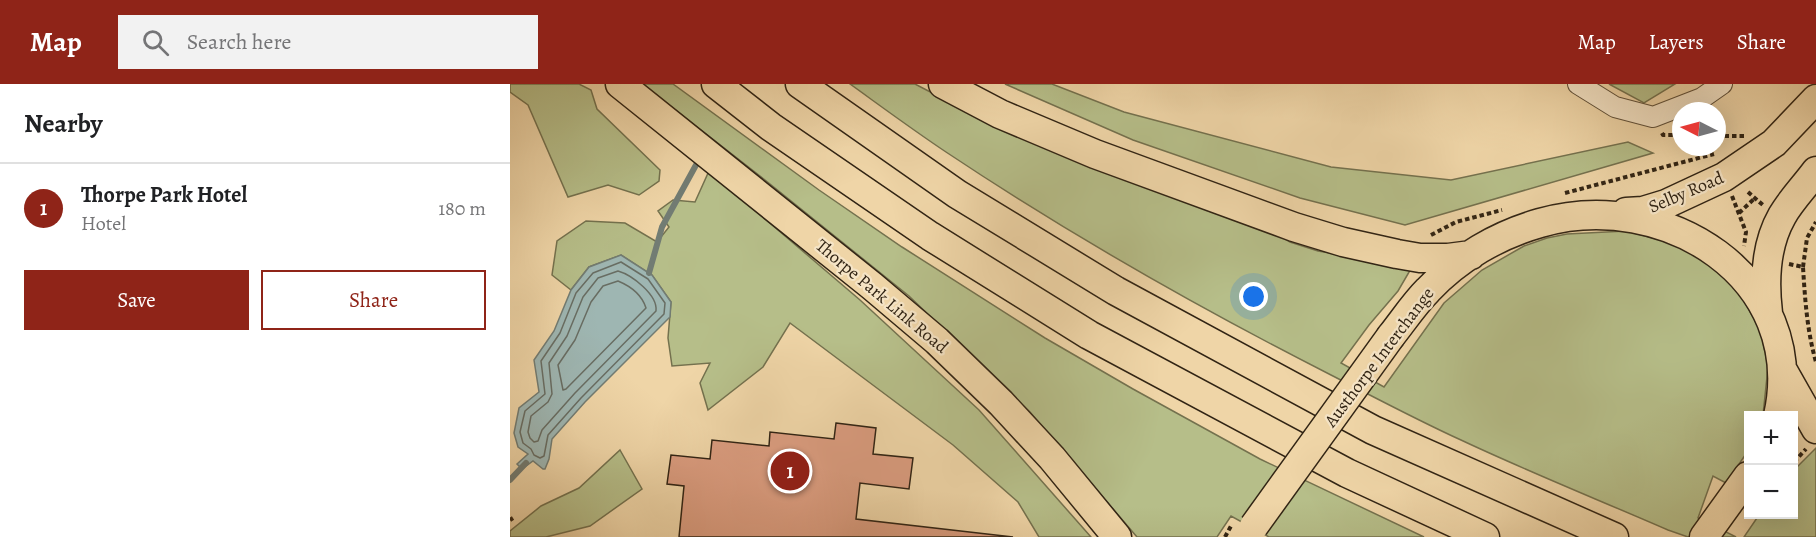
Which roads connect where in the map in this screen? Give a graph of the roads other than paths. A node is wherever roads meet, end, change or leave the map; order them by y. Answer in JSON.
{"nodes":[{"id":1,"x":620,"y":84,"type":"edge"},
{"id":2,"x":716,"y":84,"type":"edge"},
{"id":3,"x":800,"y":84,"type":"edge"},
{"id":4,"x":943,"y":84,"type":"edge"},
{"id":5,"x":1578,"y":84,"type":"edge"},
{"id":6,"x":1722,"y":84,"type":"edge"},
{"id":7,"x":1816,"y":99,"type":"edge"},
{"id":8,"x":1816,"y":171,"type":"edge"},
{"id":9,"x":1600,"y":215,"type":"junction"},
{"id":10,"x":1471,"y":255,"type":"junction"},
{"id":11,"x":1768,"y":315,"type":"junction"},
{"id":12,"x":1782,"y":369,"type":"junction"},
{"id":13,"x":1779,"y":411,"type":"edge"},
{"id":14,"x":1814,"y":437,"type":"edge"},
{"id":15,"x":1744,"y":482,"type":"edge"},
{"id":16,"x":1250,"y":532,"type":"edge"},
{"id":17,"x":1117,"y":537,"type":"edge"},
{"id":18,"x":1485,"y":537,"type":"edge"},
{"id":19,"x":1614,"y":537,"type":"edge"},
{"id":20,"x":1704,"y":537,"type":"edge"}],
"edges":[{"from":1,"to":17,"type":"highway","name":"Thorpe Park Link Road"},
{"from":2,"to":18,"type":"highway"},
{"from":3,"to":19,"type":"highway"},
{"from":4,"to":10,"type":"highway"},
{"from":5,"to":6,"type":"lane"},
{"from":7,"to":9,"type":"highway","name":"Selby Road"},
{"from":8,"to":11,"type":"highway"},
{"from":9,"to":10,"type":"highway","name":"Austhorpe Interchange"},
{"from":9,"to":11,"type":"highway","name":"Austhorpe Interchange"},
{"from":10,"to":16,"type":"highway","name":"Austhorpe Interchange","bridge":true},
{"from":11,"to":12,"type":"highway","name":"Austhorpe Interchange"},
{"from":12,"to":13,"type":"highway","name":"Austhorpe Interchange"},
{"from":12,"to":14,"type":"highway"},
{"from":15,"to":20,"type":"highway"}]}
